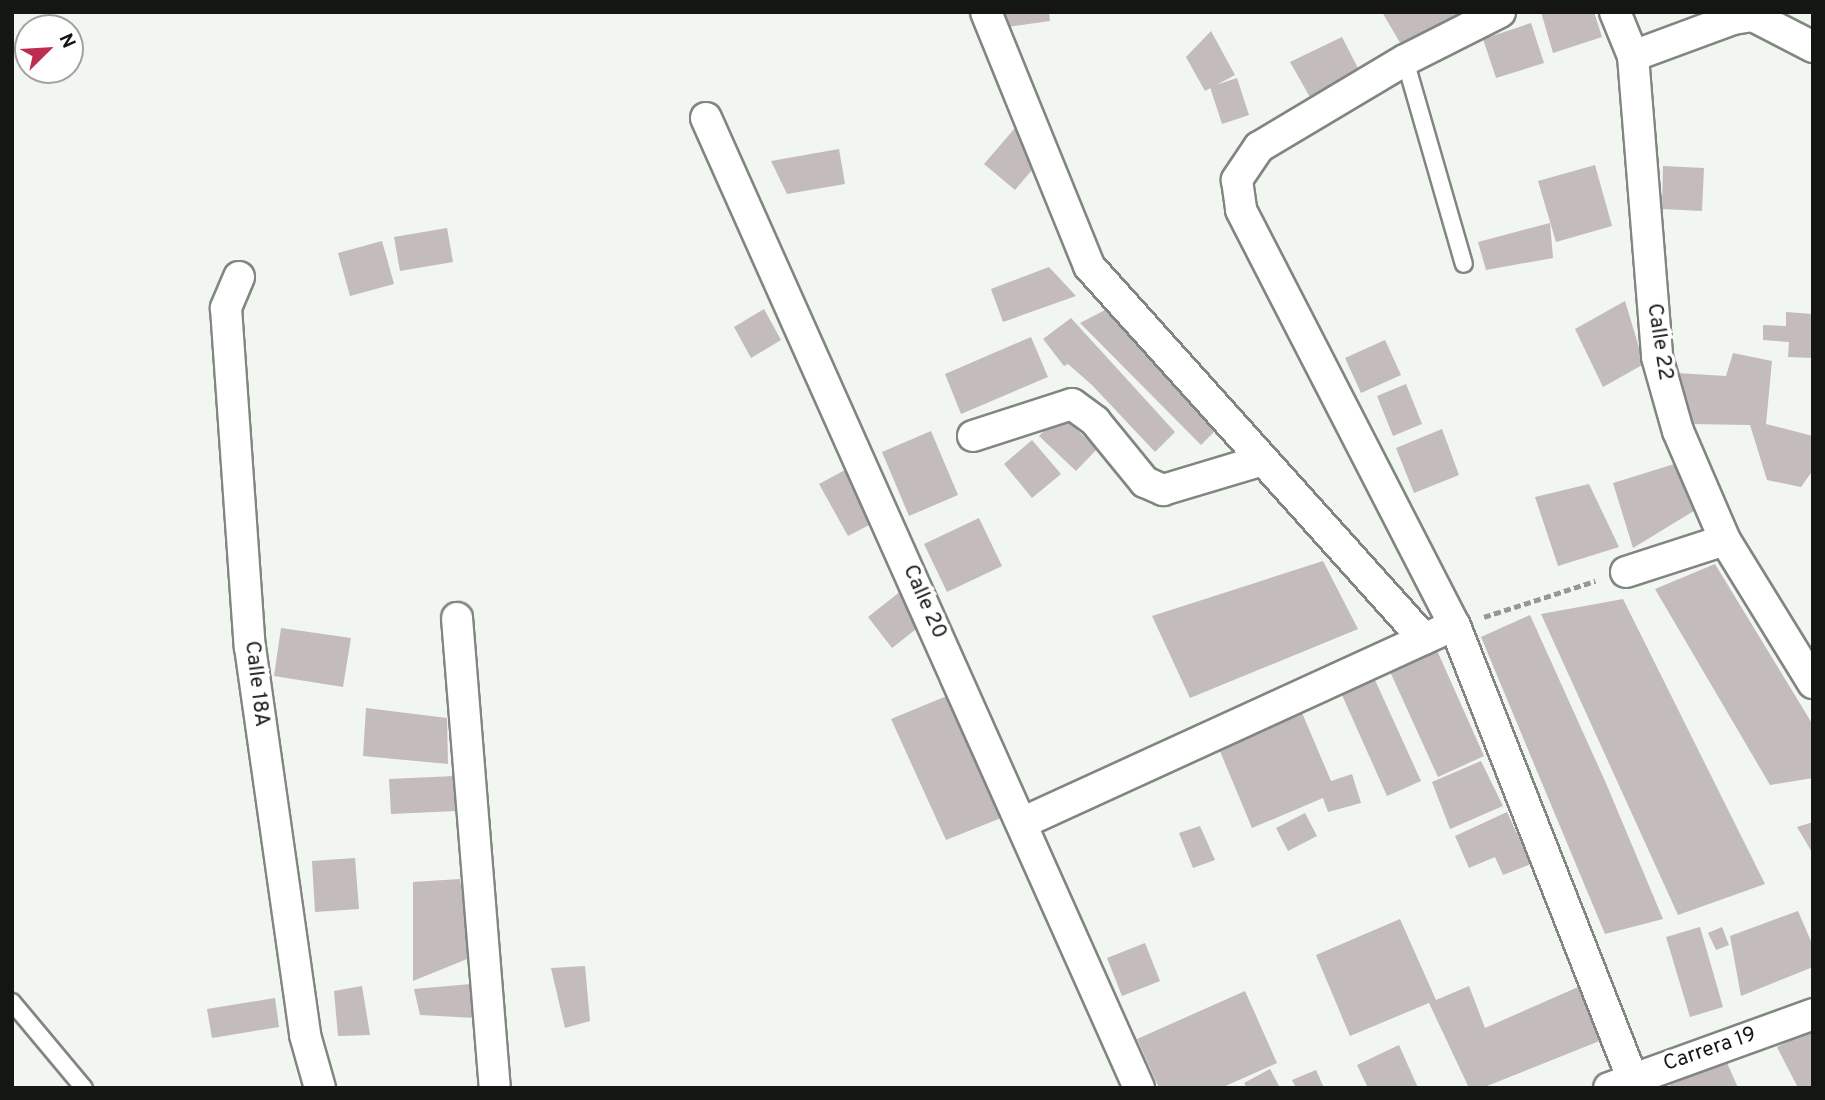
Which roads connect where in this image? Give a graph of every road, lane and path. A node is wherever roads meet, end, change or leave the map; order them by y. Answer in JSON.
{"nodes":[{"id":1,"x":986,"y":12,"type":"edge"},
{"id":2,"x":1500,"y":12,"type":"edge"},
{"id":3,"x":1615,"y":12,"type":"edge"},
{"id":4,"x":1813,"y":47,"type":"edge"},
{"id":5,"x":1633,"y":56,"type":"junction"},
{"id":6,"x":1405,"y":60,"type":"junction"},
{"id":7,"x":706,"y":118,"type":"dead end"},
{"id":8,"x":1464,"y":264,"type":"dead end"},
{"id":9,"x":239,"y":278,"type":"dead end"},
{"id":10,"x":973,"y":436,"type":"dead end"},
{"id":11,"x":1264,"y":460,"type":"junction"},
{"id":12,"x":1725,"y":540,"type":"junction"},
{"id":13,"x":1626,"y":572,"type":"joint"},
{"id":14,"x":457,"y":618,"type":"dead end"},
{"id":15,"x":1455,"y":626,"type":"junction"},
{"id":16,"x":1424,"y":639,"type":"junction"},
{"id":17,"x":1813,"y":683,"type":"edge"},
{"id":18,"x":1024,"y":822,"type":"junction"},
{"id":19,"x":12,"y":1002,"type":"edge"},
{"id":20,"x":1813,"y":1014,"type":"edge"},
{"id":21,"x":1621,"y":1082,"type":"edge"},
{"id":22,"x":84,"y":1088,"type":"edge"},
{"id":23,"x":320,"y":1088,"type":"edge"},
{"id":24,"x":495,"y":1088,"type":"edge"},
{"id":25,"x":1139,"y":1088,"type":"edge"}],
"edges":[{"from":1,"to":11,"type":"street"},
{"from":2,"to":6,"type":"street"},
{"from":3,"to":5,"type":"street","name":"Calle 22"},
{"from":4,"to":5,"type":"street"},
{"from":5,"to":12,"type":"street","name":"Calle 22"},
{"from":6,"to":8,"type":"lane"},
{"from":6,"to":15,"type":"street"},
{"from":7,"to":18,"type":"street","name":"Calle 20"},
{"from":9,"to":23,"type":"street","name":"Calle 18A"},
{"from":10,"to":11,"type":"street"},
{"from":11,"to":16,"type":"street"},
{"from":12,"to":13,"type":"street"},
{"from":12,"to":17,"type":"street","name":"Calle 22"},
{"from":13,"to":15,"type":"path"},
{"from":14,"to":24,"type":"street"},
{"from":15,"to":16,"type":"street"},
{"from":15,"to":21,"type":"street"},
{"from":16,"to":18,"type":"street"},
{"from":18,"to":25,"type":"street","name":"Calle 20"},
{"from":19,"to":22,"type":"lane"},
{"from":20,"to":21,"type":"street","name":"Carrera 19"}]}
